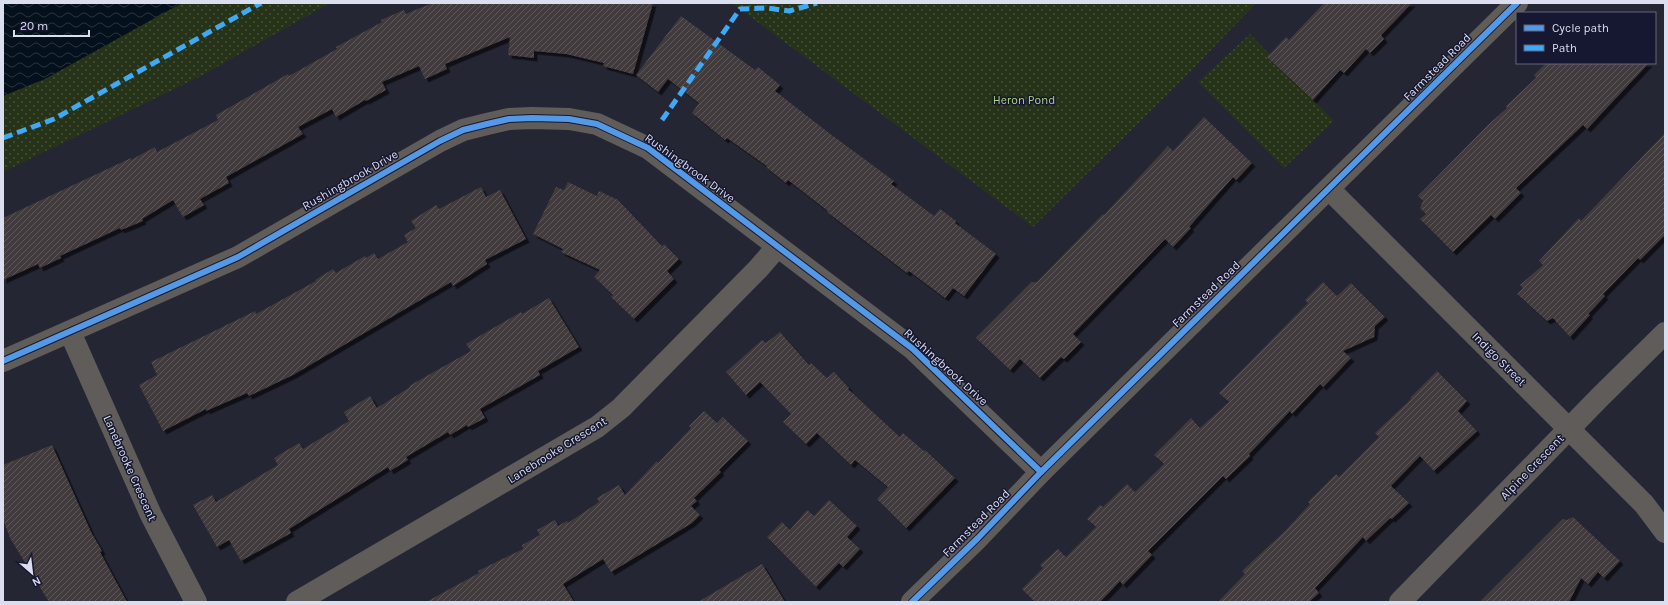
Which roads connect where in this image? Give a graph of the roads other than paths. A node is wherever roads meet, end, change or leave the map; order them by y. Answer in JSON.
{"nodes":[{"id":1,"x":1517,"y":3,"type":"edge"},
{"id":2,"x":1329,"y":189,"type":"junction"},
{"id":3,"x":777,"y":247,"type":"junction"},
{"id":4,"x":70,"y":332,"type":"junction"},
{"id":5,"x":1665,"y":333,"type":"edge"},
{"id":6,"x":3,"y":361,"type":"edge"},
{"id":7,"x":1569,"y":429,"type":"junction"},
{"id":8,"x":1041,"y":472,"type":"junction"},
{"id":9,"x":1665,"y":532,"type":"edge"},
{"id":10,"x":196,"y":602,"type":"edge"},
{"id":11,"x":297,"y":602,"type":"edge"},
{"id":12,"x":912,"y":602,"type":"edge"},
{"id":13,"x":1400,"y":602,"type":"edge"}],
"edges":[{"from":1,"to":2,"type":"street","name":"Farmstead Road"},
{"from":2,"to":7,"type":"street","name":"Indigo Street"},
{"from":2,"to":8,"type":"street","name":"Farmstead Road"},
{"from":3,"to":4,"type":"street","name":"Rushingbrook Drive"},
{"from":3,"to":8,"type":"street","name":"Rushingbrook Drive"},
{"from":3,"to":11,"type":"street","name":"Lanebrooke Crescent"},
{"from":4,"to":6,"type":"street","name":"Rushingbrook Drive"},
{"from":4,"to":10,"type":"street","name":"Lanebrooke Crescent"},
{"from":5,"to":7,"type":"street","name":"Alpine Crescent"},
{"from":7,"to":9,"type":"street","name":"Indigo Street"},
{"from":7,"to":13,"type":"street","name":"Alpine Crescent"},
{"from":8,"to":12,"type":"street","name":"Farmstead Road"}]}
